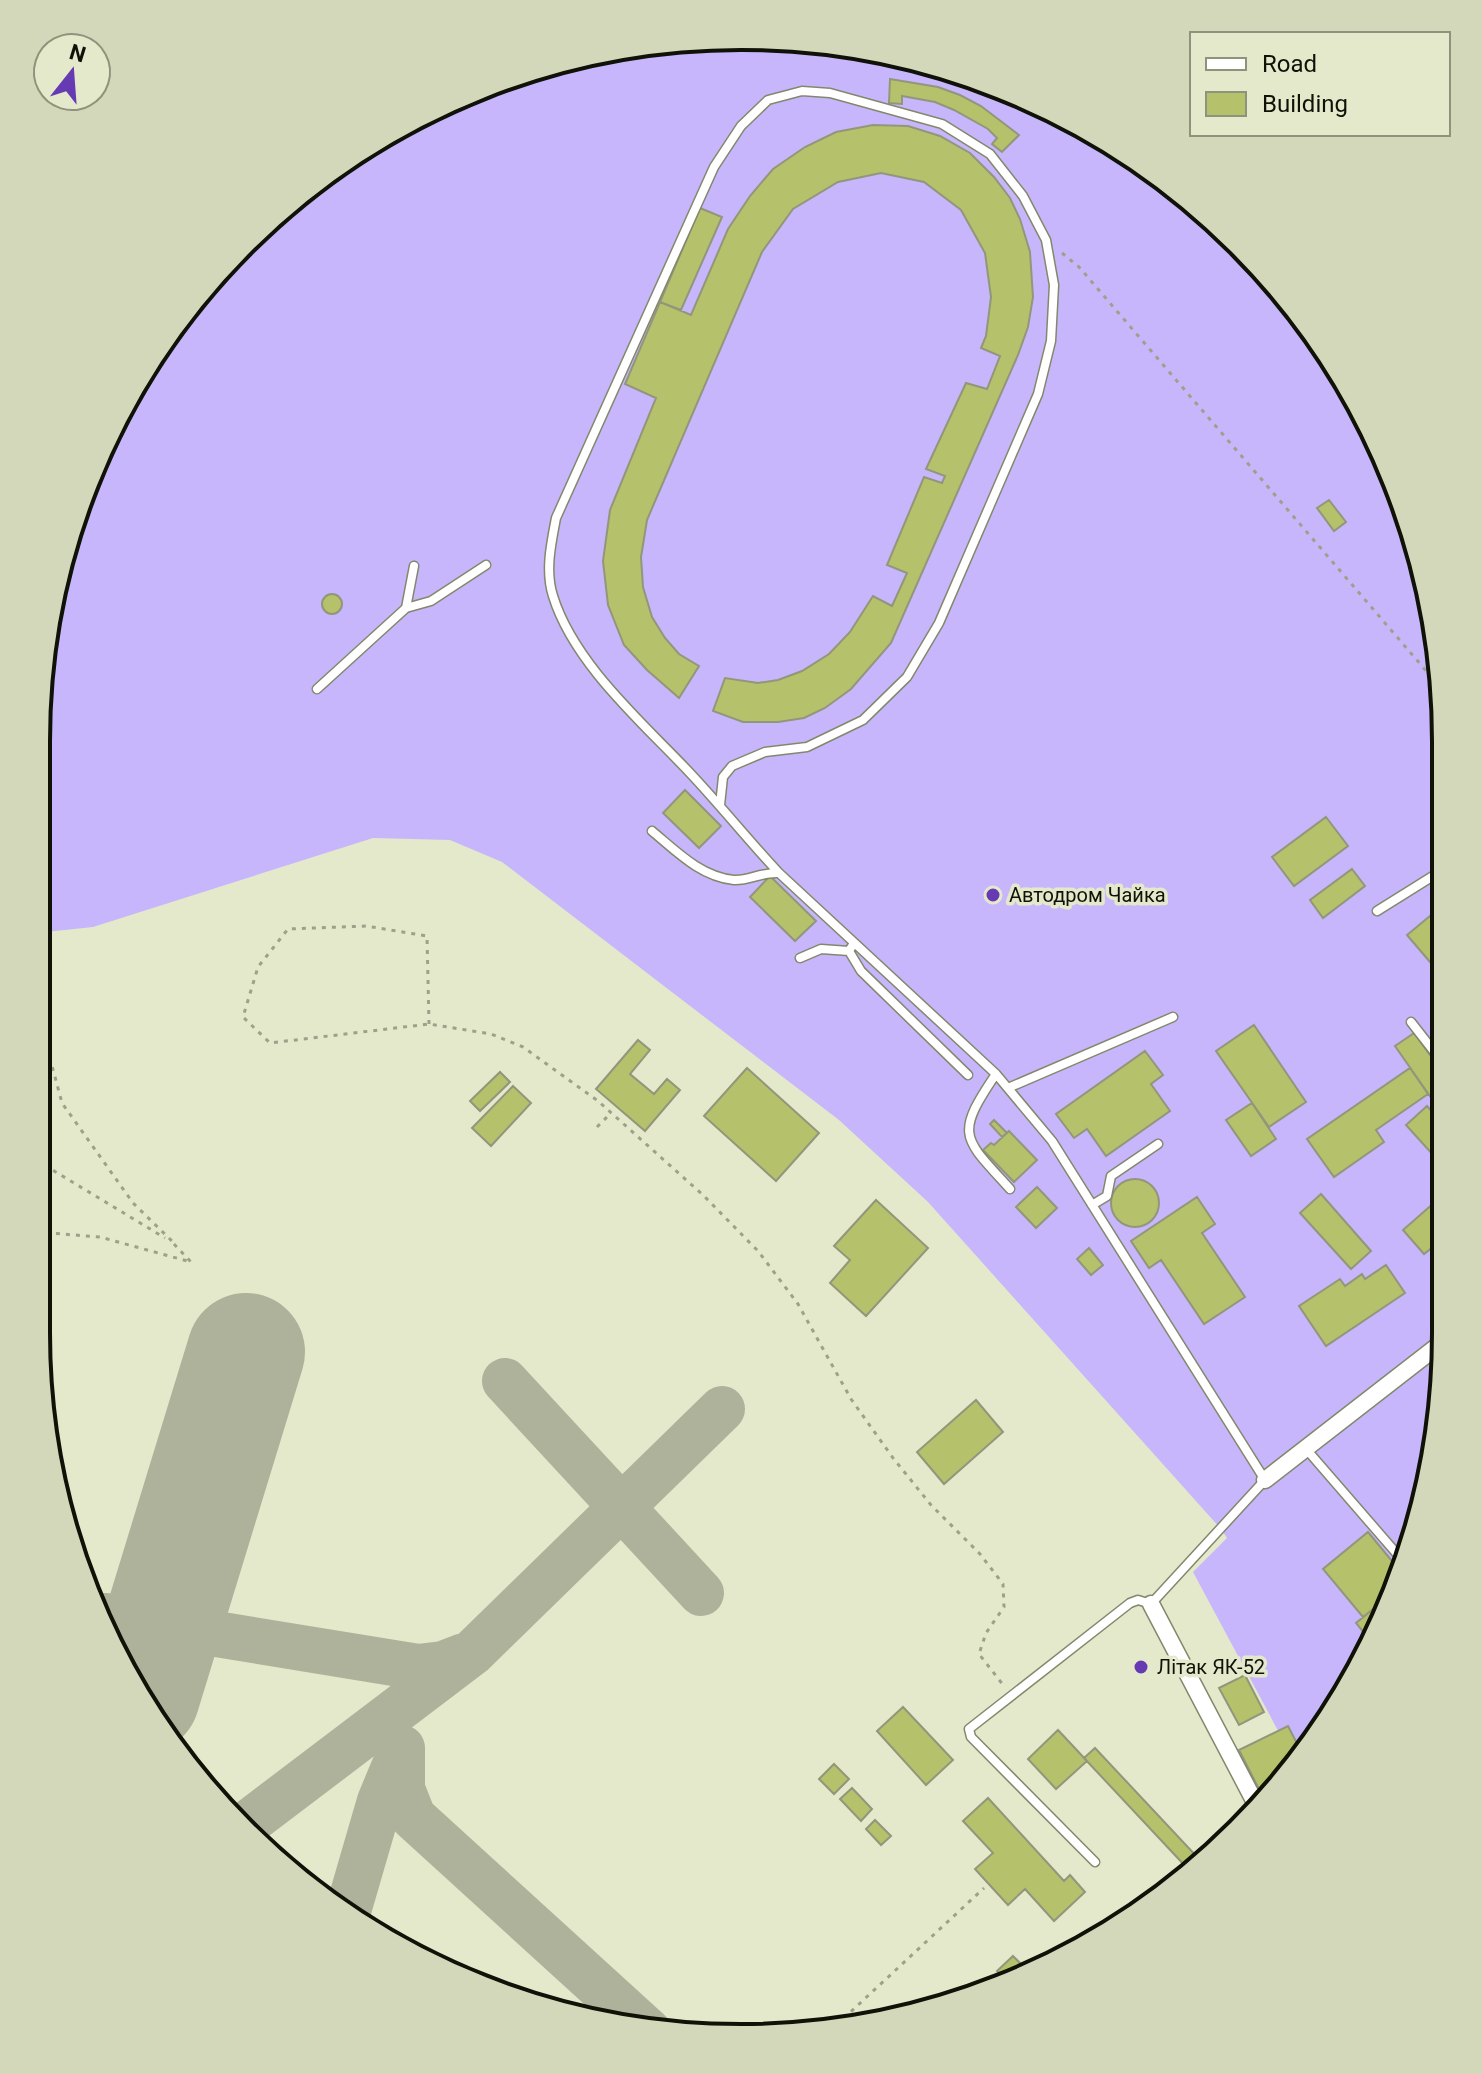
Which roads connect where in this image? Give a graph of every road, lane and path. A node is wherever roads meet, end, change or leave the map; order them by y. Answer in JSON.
{"nodes":[{"id":1,"x":1046,"y":240,"type":"junction"},
{"id":2,"x":486,"y":565,"type":"dead end"},
{"id":3,"x":414,"y":566,"type":"dead end"},
{"id":4,"x":406,"y":608,"type":"junction"},
{"id":5,"x":1429,"y":674,"type":"edge"},
{"id":6,"x":317,"y":689,"type":"dead end"},
{"id":7,"x":720,"y":805,"type":"junction"},
{"id":8,"x":652,"y":831,"type":"dead end"},
{"id":9,"x":779,"y":873,"type":"junction"},
{"id":10,"x":1432,"y":877,"type":"edge"},
{"id":11,"x":1377,"y":911,"type":"dead end"},
{"id":12,"x":852,"y":947,"type":"junction"},
{"id":13,"x":800,"y":958,"type":"dead end"},
{"id":14,"x":1173,"y":1017,"type":"dead end"},
{"id":15,"x":1411,"y":1022,"type":"dead end"},
{"id":16,"x":429,"y":1024,"type":"junction"},
{"id":17,"x":1432,"y":1049,"type":"edge"},
{"id":18,"x":50,"y":1058,"type":"edge"},
{"id":19,"x":996,"y":1074,"type":"junction"},
{"id":20,"x":968,"y":1075,"type":"dead end"},
{"id":21,"x":1008,"y":1088,"type":"junction"},
{"id":22,"x":611,"y":1113,"type":"junction"},
{"id":23,"x":597,"y":1127,"type":"dead end"},
{"id":24,"x":1158,"y":1144,"type":"dead end"},
{"id":25,"x":50,"y":1168,"type":"edge"},
{"id":26,"x":1010,"y":1189,"type":"dead end"},
{"id":27,"x":1092,"y":1205,"type":"junction"},
{"id":28,"x":50,"y":1233,"type":"edge"},
{"id":29,"x":174,"y":1243,"type":"junction"},
{"id":30,"x":1432,"y":1351,"type":"edge"},
{"id":31,"x":1307,"y":1450,"type":"junction"},
{"id":32,"x":1265,"y":1480,"type":"junction"},
{"id":33,"x":1396,"y":1552,"type":"edge"},
{"id":34,"x":1151,"y":1604,"type":"junction"},
{"id":35,"x":1011,"y":1695,"type":"junction"},
{"id":36,"x":1253,"y":1798,"type":"edge"},
{"id":37,"x":1095,"y":1862,"type":"dead end"},
{"id":38,"x":984,"y":1888,"type":"dead end"},
{"id":39,"x":847,"y":2016,"type":"edge"}],
"edges":[{"from":1,"to":5,"type":"path"},
{"from":1,"to":7,"type":"lane"},
{"from":1,"to":7,"type":"lane"},
{"from":2,"to":4,"type":"lane"},
{"from":3,"to":4,"type":"lane"},
{"from":4,"to":6,"type":"lane"},
{"from":7,"to":9,"type":"lane"},
{"from":8,"to":9,"type":"lane"},
{"from":9,"to":12,"type":"lane"},
{"from":10,"to":11,"type":"lane"},
{"from":12,"to":13,"type":"lane"},
{"from":12,"to":19,"type":"lane"},
{"from":12,"to":20,"type":"lane"},
{"from":14,"to":21,"type":"lane"},
{"from":15,"to":17,"type":"lane"},
{"from":16,"to":16,"type":"path"},
{"from":16,"to":22,"type":"path"},
{"from":18,"to":29,"type":"path"},
{"from":19,"to":21,"type":"lane"},
{"from":19,"to":26,"type":"lane"},
{"from":21,"to":27,"type":"lane"},
{"from":22,"to":23,"type":"path"},
{"from":22,"to":35,"type":"path"},
{"from":24,"to":27,"type":"lane"},
{"from":25,"to":29,"type":"path"},
{"from":27,"to":32,"type":"lane"},
{"from":28,"to":29,"type":"path"},
{"from":30,"to":31,"type":"street"},
{"from":31,"to":32,"type":"street"},
{"from":31,"to":33,"type":"lane"},
{"from":32,"to":34,"type":"lane"},
{"from":34,"to":35,"type":"lane"},
{"from":34,"to":36,"type":"street"},
{"from":35,"to":37,"type":"lane"},
{"from":38,"to":39,"type":"path"}]}
